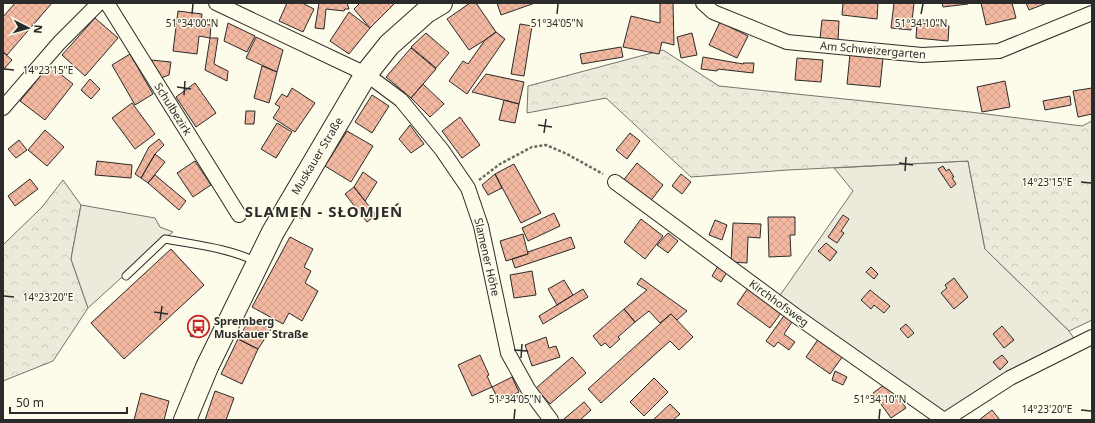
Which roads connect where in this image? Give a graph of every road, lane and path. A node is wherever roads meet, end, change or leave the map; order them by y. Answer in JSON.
{"nodes":[{"id":1,"x":99,"y":3,"type":"edge"},
{"id":2,"x":107,"y":3,"type":"edge"},
{"id":3,"x":216,"y":3,"type":"edge"},
{"id":4,"x":441,"y":3,"type":"edge"},
{"id":5,"x":703,"y":3,"type":"edge"},
{"id":6,"x":1092,"y":13,"type":"edge"},
{"id":7,"x":366,"y":74,"type":"junction"},
{"id":8,"x":3,"y":108,"type":"edge"},
{"id":9,"x":593,"y":167,"type":"dead end"},
{"id":10,"x":616,"y":182,"type":"dead end"},
{"id":11,"x":468,"y":188,"type":"junction"},
{"id":12,"x":240,"y":215,"type":"dead end"},
{"id":13,"x":257,"y":262,"type":"junction"},
{"id":14,"x":126,"y":276,"type":"dead end"},
{"id":15,"x":1092,"y":337,"type":"edge"},
{"id":16,"x":185,"y":420,"type":"edge"},
{"id":17,"x":551,"y":420,"type":"edge"},
{"id":18,"x":945,"y":420,"type":"edge"}],
"edges":[{"from":1,"to":8,"type":"street"},
{"from":2,"to":12,"type":"street","name":"Schulbezirk"},
{"from":3,"to":7,"type":"street"},
{"from":4,"to":7,"type":"main road","name":"Muskauer Straße"},
{"from":5,"to":6,"type":"street","name":"Am Schweizergarten"},
{"from":7,"to":11,"type":"street","name":"Slamener Höhe"},
{"from":7,"to":13,"type":"main road","name":"Muskauer Straße"},
{"from":9,"to":11,"type":"path"},
{"from":10,"to":18,"type":"street","name":"Kirchhofsweg"},
{"from":11,"to":17,"type":"street","name":"Slamener Höhe"},
{"from":13,"to":14,"type":"lane"},
{"from":13,"to":16,"type":"main road","name":"Muskauer Straße"},
{"from":15,"to":18,"type":"street","name":"Kirchhofsweg"}]}
